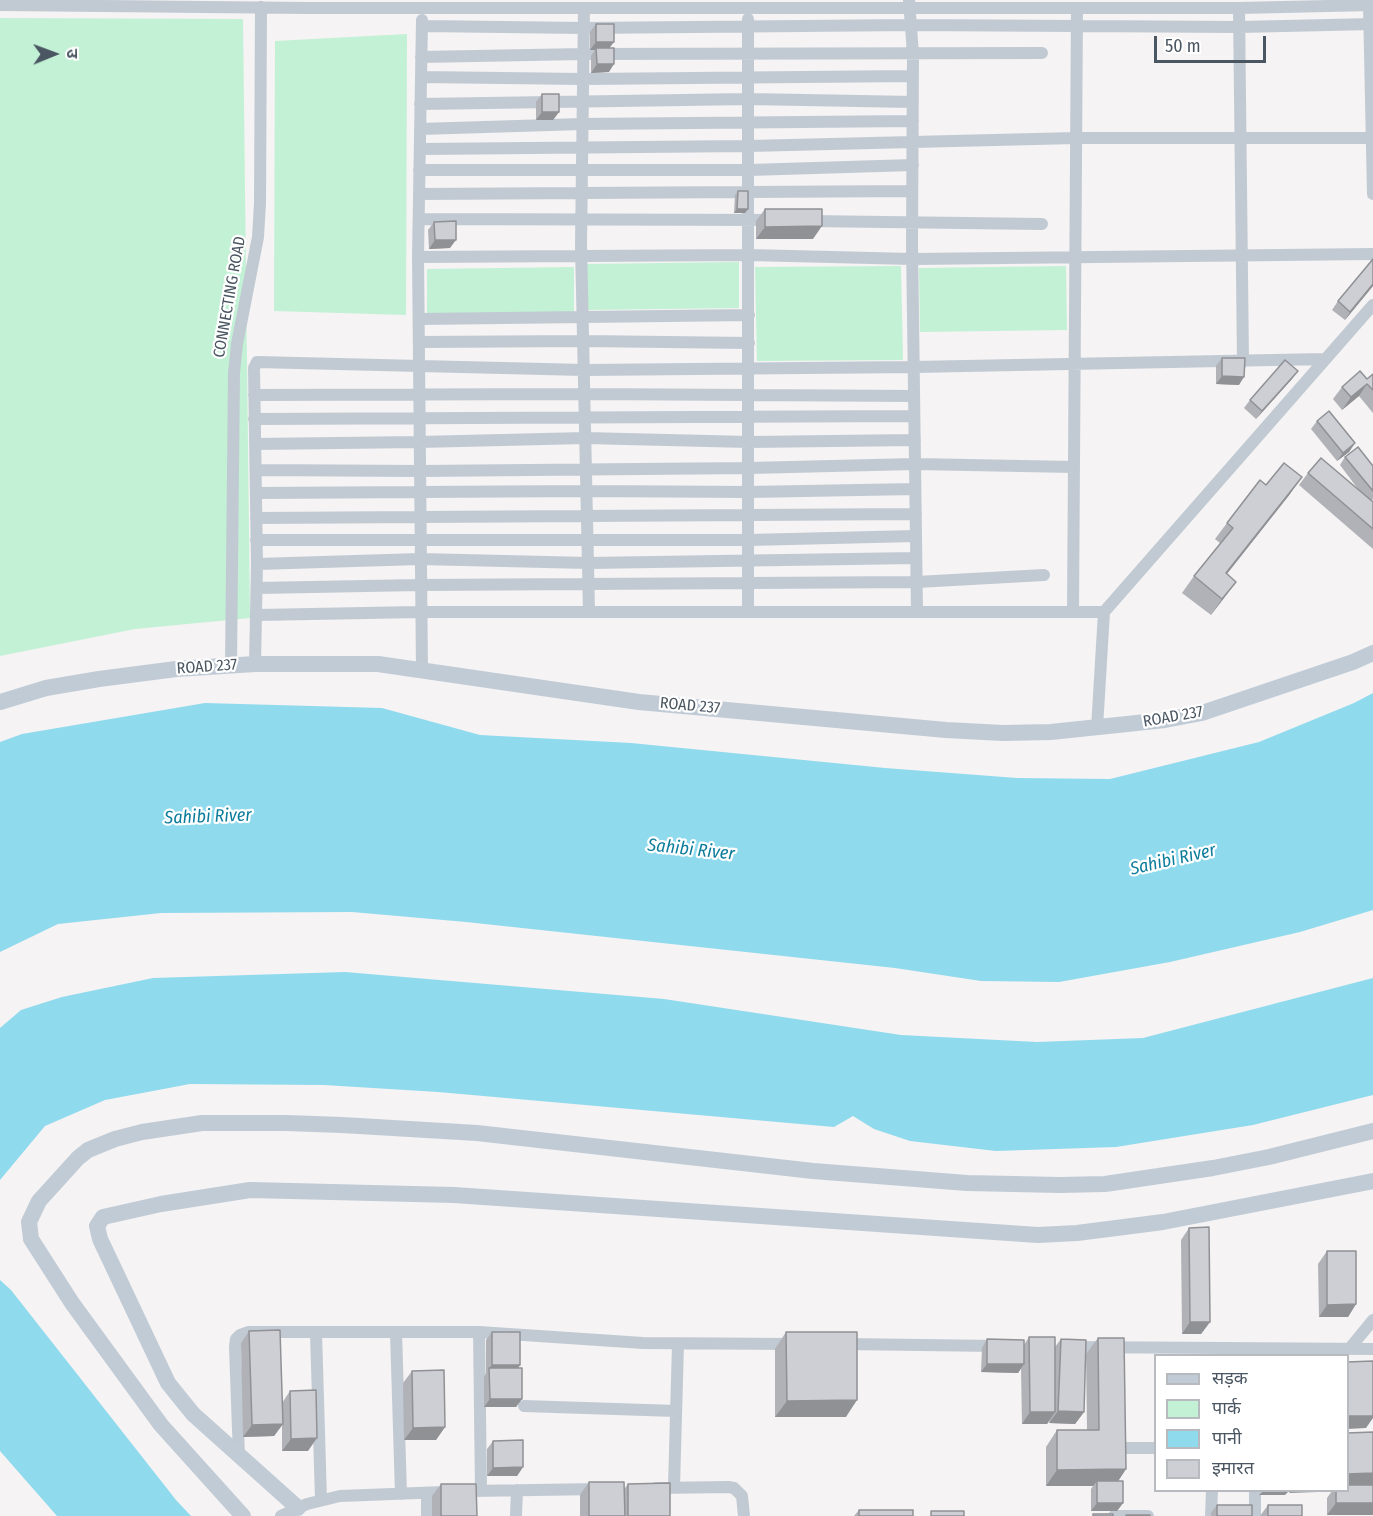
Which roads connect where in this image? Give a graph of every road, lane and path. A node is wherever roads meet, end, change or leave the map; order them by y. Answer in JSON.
{"nodes":[{"id":1,"x":34,"y":3,"type":"edge"},
{"id":2,"x":909,"y":3,"type":"edge"},
{"id":3,"x":240,"y":4,"type":"edge"},
{"id":4,"x":308,"y":4,"type":"edge"},
{"id":5,"x":716,"y":4,"type":"edge"},
{"id":6,"x":774,"y":4,"type":"edge"},
{"id":7,"x":1183,"y":4,"type":"edge"},
{"id":8,"x":0,"y":5,"type":"edge"},
{"id":9,"x":1371,"y":5,"type":"edge"},
{"id":10,"x":261,"y":7,"type":"junction"},
{"id":11,"x":422,"y":8,"type":"junction"},
{"id":12,"x":584,"y":8,"type":"junction"},
{"id":13,"x":748,"y":8,"type":"junction"},
{"id":14,"x":1077,"y":8,"type":"junction"},
{"id":15,"x":1239,"y":8,"type":"junction"},
{"id":16,"x":1371,"y":24,"type":"edge"},
{"id":17,"x":748,"y":25,"type":"junction"},
{"id":18,"x":911,"y":25,"type":"junction"},
{"id":19,"x":422,"y":26,"type":"junction"},
{"id":20,"x":1077,"y":27,"type":"junction"},
{"id":21,"x":1239,"y":27,"type":"junction"},
{"id":22,"x":584,"y":28,"type":"junction"},
{"id":23,"x":748,"y":53,"type":"junction"},
{"id":24,"x":1042,"y":53,"type":"dead end"},
{"id":25,"x":583,"y":54,"type":"junction"},
{"id":26,"x":913,"y":54,"type":"junction"},
{"id":27,"x":421,"y":57,"type":"junction"},
{"id":28,"x":913,"y":76,"type":"junction"},
{"id":29,"x":421,"y":77,"type":"junction"},
{"id":30,"x":748,"y":77,"type":"junction"},
{"id":31,"x":583,"y":79,"type":"junction"},
{"id":32,"x":748,"y":99,"type":"junction"},
{"id":33,"x":583,"y":101,"type":"junction"},
{"id":34,"x":913,"y":102,"type":"junction"},
{"id":35,"x":420,"y":104,"type":"junction"},
{"id":36,"x":912,"y":121,"type":"junction"},
{"id":37,"x":749,"y":123,"type":"junction"},
{"id":38,"x":582,"y":124,"type":"junction"},
{"id":39,"x":420,"y":129,"type":"junction"},
{"id":40,"x":1076,"y":138,"type":"junction"},
{"id":41,"x":1241,"y":138,"type":"junction"},
{"id":42,"x":1372,"y":138,"type":"edge"},
{"id":43,"x":913,"y":141,"type":"junction"},
{"id":44,"x":749,"y":146,"type":"junction"},
{"id":45,"x":582,"y":147,"type":"junction"},
{"id":46,"x":420,"y":150,"type":"junction"},
{"id":47,"x":913,"y":165,"type":"junction"},
{"id":48,"x":582,"y":169,"type":"junction"},
{"id":49,"x":419,"y":170,"type":"junction"},
{"id":50,"x":749,"y":170,"type":"junction"},
{"id":51,"x":912,"y":191,"type":"junction"},
{"id":52,"x":582,"y":192,"type":"junction"},
{"id":53,"x":749,"y":192,"type":"junction"},
{"id":54,"x":419,"y":194,"type":"junction"},
{"id":55,"x":1373,"y":194,"type":"edge"},
{"id":56,"x":419,"y":219,"type":"junction"},
{"id":57,"x":749,"y":219,"type":"junction"},
{"id":58,"x":581,"y":220,"type":"junction"},
{"id":59,"x":912,"y":224,"type":"junction"},
{"id":60,"x":1042,"y":224,"type":"dead end"},
{"id":61,"x":1373,"y":254,"type":"edge"},
{"id":62,"x":581,"y":255,"type":"junction"},
{"id":63,"x":749,"y":255,"type":"junction"},
{"id":64,"x":1243,"y":255,"type":"junction"},
{"id":65,"x":1075,"y":256,"type":"junction"},
{"id":66,"x":418,"y":257,"type":"junction"},
{"id":67,"x":912,"y":259,"type":"junction"},
{"id":68,"x":1373,"y":305,"type":"edge"},
{"id":69,"x":749,"y":315,"type":"junction"},
{"id":70,"x":583,"y":317,"type":"junction"},
{"id":71,"x":419,"y":319,"type":"junction"},
{"id":72,"x":583,"y":341,"type":"junction"},
{"id":73,"x":419,"y":342,"type":"junction"},
{"id":74,"x":749,"y":343,"type":"junction"},
{"id":75,"x":1325,"y":359,"type":"junction"},
{"id":76,"x":1243,"y":362,"type":"junction"},
{"id":77,"x":1074,"y":363,"type":"junction"},
{"id":78,"x":419,"y":367,"type":"junction"},
{"id":79,"x":914,"y":367,"type":"junction"},
{"id":80,"x":749,"y":368,"type":"junction"},
{"id":81,"x":584,"y":370,"type":"junction"},
{"id":82,"x":584,"y":394,"type":"junction"},
{"id":83,"x":749,"y":394,"type":"junction"},
{"id":84,"x":254,"y":395,"type":"junction"},
{"id":85,"x":419,"y":396,"type":"junction"},
{"id":86,"x":914,"y":396,"type":"junction"},
{"id":87,"x":585,"y":416,"type":"junction"},
{"id":88,"x":914,"y":416,"type":"junction"},
{"id":89,"x":749,"y":417,"type":"junction"},
{"id":90,"x":419,"y":418,"type":"junction"},
{"id":91,"x":254,"y":419,"type":"junction"},
{"id":92,"x":585,"y":438,"type":"junction"},
{"id":93,"x":915,"y":440,"type":"junction"},
{"id":94,"x":419,"y":442,"type":"junction"},
{"id":95,"x":749,"y":442,"type":"junction"},
{"id":96,"x":255,"y":444,"type":"junction"},
{"id":97,"x":915,"y":464,"type":"junction"},
{"id":98,"x":1074,"y":467,"type":"junction"},
{"id":99,"x":748,"y":468,"type":"junction"},
{"id":100,"x":586,"y":470,"type":"junction"},
{"id":101,"x":256,"y":471,"type":"junction"},
{"id":102,"x":419,"y":471,"type":"junction"},
{"id":103,"x":915,"y":489,"type":"junction"},
{"id":104,"x":586,"y":491,"type":"junction"},
{"id":105,"x":748,"y":492,"type":"junction"},
{"id":106,"x":420,"y":493,"type":"junction"},
{"id":107,"x":256,"y":494,"type":"junction"},
{"id":108,"x":916,"y":514,"type":"junction"},
{"id":109,"x":587,"y":516,"type":"junction"},
{"id":110,"x":748,"y":516,"type":"junction"},
{"id":111,"x":420,"y":517,"type":"junction"},
{"id":112,"x":256,"y":518,"type":"junction"},
{"id":113,"x":916,"y":536,"type":"junction"},
{"id":114,"x":256,"y":540,"type":"junction"},
{"id":115,"x":420,"y":540,"type":"junction"},
{"id":116,"x":587,"y":540,"type":"junction"},
{"id":117,"x":748,"y":540,"type":"junction"},
{"id":118,"x":916,"y":558,"type":"junction"},
{"id":119,"x":420,"y":559,"type":"junction"},
{"id":120,"x":748,"y":561,"type":"junction"},
{"id":121,"x":588,"y":563,"type":"junction"},
{"id":122,"x":257,"y":564,"type":"junction"},
{"id":123,"x":1044,"y":575,"type":"dead end"},
{"id":124,"x":917,"y":582,"type":"junction"},
{"id":125,"x":588,"y":584,"type":"junction"},
{"id":126,"x":748,"y":584,"type":"junction"},
{"id":127,"x":420,"y":585,"type":"junction"},
{"id":128,"x":257,"y":588,"type":"junction"},
{"id":129,"x":420,"y":612,"type":"junction"},
{"id":130,"x":589,"y":612,"type":"junction"},
{"id":131,"x":748,"y":612,"type":"junction"},
{"id":132,"x":917,"y":612,"type":"junction"},
{"id":133,"x":1073,"y":612,"type":"junction"},
{"id":134,"x":1104,"y":612,"type":"junction"},
{"id":135,"x":257,"y":615,"type":"junction"},
{"id":136,"x":1373,"y":653,"type":"edge"},
{"id":137,"x":255,"y":664,"type":"junction"},
{"id":138,"x":231,"y":665,"type":"junction"},
{"id":139,"x":422,"y":670,"type":"junction"},
{"id":140,"x":0,"y":702,"type":"edge"},
{"id":141,"x":1097,"y":728,"type":"junction"},
{"id":142,"x":1373,"y":1131,"type":"edge"},
{"id":143,"x":1373,"y":1182,"type":"edge"},
{"id":144,"x":1373,"y":1320,"type":"edge"},
{"id":145,"x":316,"y":1332,"type":"junction"},
{"id":146,"x":396,"y":1332,"type":"junction"},
{"id":147,"x":479,"y":1332,"type":"junction"},
{"id":148,"x":678,"y":1344,"type":"junction"},
{"id":149,"x":803,"y":1344,"type":"edge"},
{"id":150,"x":826,"y":1344,"type":"edge"},
{"id":151,"x":1010,"y":1346,"type":"edge"},
{"id":152,"x":1055,"y":1347,"type":"edge"},
{"id":153,"x":1350,"y":1348,"type":"junction"},
{"id":154,"x":1373,"y":1349,"type":"edge"},
{"id":155,"x":1214,"y":1352,"type":"edge"},
{"id":156,"x":1258,"y":1352,"type":"edge"},
{"id":157,"x":524,"y":1406,"type":"edge"},
{"id":158,"x":676,"y":1411,"type":"junction"},
{"id":159,"x":1120,"y":1448,"type":"edge"},
{"id":160,"x":1154,"y":1448,"type":"edge"},
{"id":161,"x":239,"y":1457,"type":"junction"},
{"id":162,"x":674,"y":1487,"type":"junction"},
{"id":163,"x":640,"y":1488,"type":"edge"},
{"id":164,"x":607,"y":1489,"type":"edge"},
{"id":165,"x":517,"y":1490,"type":"junction"},
{"id":166,"x":476,"y":1491,"type":"junction"},
{"id":167,"x":1212,"y":1492,"type":"edge"},
{"id":168,"x":1255,"y":1492,"type":"edge"},
{"id":169,"x":427,"y":1493,"type":"junction"},
{"id":170,"x":401,"y":1494,"type":"junction"},
{"id":171,"x":321,"y":1500,"type":"junction"},
{"id":172,"x":298,"y":1508,"type":"junction"},
{"id":173,"x":470,"y":1508,"type":"edge"},
{"id":174,"x":243,"y":1516,"type":"edge"},
{"id":175,"x":281,"y":1516,"type":"edge"},
{"id":176,"x":427,"y":1516,"type":"edge"},
{"id":177,"x":516,"y":1516,"type":"edge"},
{"id":178,"x":744,"y":1516,"type":"edge"},
{"id":179,"x":1114,"y":1516,"type":"edge"},
{"id":180,"x":1148,"y":1516,"type":"edge"},
{"id":181,"x":1211,"y":1516,"type":"edge"},
{"id":182,"x":1255,"y":1516,"type":"edge"}],
"edges":[{"from":1,"to":3,"type":"street"},
{"from":1,"to":8,"type":"street"},
{"from":2,"to":6,"type":"street"},
{"from":2,"to":14,"type":"street"},
{"from":2,"to":18,"type":"street"},
{"from":3,"to":10,"type":"street"},
{"from":4,"to":10,"type":"street"},
{"from":4,"to":11,"type":"street"},
{"from":5,"to":12,"type":"street"},
{"from":5,"to":13,"type":"street"},
{"from":6,"to":13,"type":"street"},
{"from":7,"to":14,"type":"street"},
{"from":7,"to":15,"type":"street"},
{"from":9,"to":15,"type":"street"},
{"from":9,"to":16,"type":"street"},
{"from":10,"to":138,"type":"street","name":"CONNECTING ROAD"},
{"from":11,"to":12,"type":"street"},
{"from":11,"to":19,"type":"street"},
{"from":12,"to":22,"type":"street"},
{"from":13,"to":17,"type":"street"},
{"from":14,"to":20,"type":"street"},
{"from":15,"to":21,"type":"street"},
{"from":16,"to":21,"type":"street"},
{"from":16,"to":42,"type":"street"},
{"from":17,"to":18,"type":"street"},
{"from":17,"to":22,"type":"street"},
{"from":17,"to":23,"type":"street"},
{"from":18,"to":20,"type":"street"},
{"from":18,"to":26,"type":"street"},
{"from":19,"to":22,"type":"street"},
{"from":19,"to":27,"type":"street"},
{"from":20,"to":21,"type":"street"},
{"from":20,"to":40,"type":"street"},
{"from":21,"to":41,"type":"street"},
{"from":22,"to":25,"type":"street"},
{"from":23,"to":25,"type":"street"},
{"from":23,"to":26,"type":"street"},
{"from":23,"to":30,"type":"street"},
{"from":24,"to":26,"type":"street"},
{"from":25,"to":27,"type":"street"},
{"from":25,"to":31,"type":"street"},
{"from":26,"to":28,"type":"street"},
{"from":27,"to":29,"type":"street"},
{"from":28,"to":30,"type":"street"},
{"from":28,"to":34,"type":"street"},
{"from":29,"to":31,"type":"street"},
{"from":29,"to":35,"type":"street"},
{"from":30,"to":31,"type":"street"},
{"from":30,"to":32,"type":"street"},
{"from":31,"to":33,"type":"street"},
{"from":32,"to":33,"type":"street"},
{"from":32,"to":34,"type":"street"},
{"from":32,"to":37,"type":"street"},
{"from":33,"to":35,"type":"street"},
{"from":33,"to":38,"type":"street"},
{"from":34,"to":36,"type":"street"},
{"from":35,"to":39,"type":"street"},
{"from":36,"to":37,"type":"street"},
{"from":36,"to":43,"type":"street"},
{"from":37,"to":38,"type":"street"},
{"from":37,"to":44,"type":"street"},
{"from":38,"to":39,"type":"street"},
{"from":38,"to":45,"type":"street"},
{"from":39,"to":46,"type":"street"},
{"from":40,"to":41,"type":"street"},
{"from":40,"to":43,"type":"street"},
{"from":40,"to":65,"type":"street"},
{"from":41,"to":42,"type":"street"},
{"from":41,"to":64,"type":"street"},
{"from":42,"to":55,"type":"street"},
{"from":43,"to":44,"type":"street"},
{"from":43,"to":47,"type":"street"},
{"from":44,"to":45,"type":"street"},
{"from":44,"to":50,"type":"street"},
{"from":45,"to":46,"type":"street"},
{"from":45,"to":48,"type":"street"},
{"from":46,"to":49,"type":"street"},
{"from":47,"to":50,"type":"street"},
{"from":47,"to":51,"type":"street"},
{"from":48,"to":49,"type":"street"},
{"from":48,"to":50,"type":"street"},
{"from":48,"to":52,"type":"street"},
{"from":49,"to":54,"type":"street"},
{"from":50,"to":53,"type":"street"},
{"from":51,"to":53,"type":"street"},
{"from":51,"to":59,"type":"street"},
{"from":52,"to":53,"type":"street"},
{"from":52,"to":54,"type":"street"},
{"from":52,"to":58,"type":"street"},
{"from":53,"to":57,"type":"street"},
{"from":54,"to":56,"type":"street"},
{"from":56,"to":58,"type":"street"},
{"from":56,"to":66,"type":"street"},
{"from":57,"to":58,"type":"street"},
{"from":57,"to":59,"type":"street"},
{"from":57,"to":63,"type":"street"},
{"from":58,"to":62,"type":"street"},
{"from":59,"to":60,"type":"street"},
{"from":59,"to":67,"type":"street"},
{"from":61,"to":64,"type":"street"},
{"from":62,"to":63,"type":"street"},
{"from":62,"to":66,"type":"street"},
{"from":62,"to":70,"type":"street"},
{"from":63,"to":67,"type":"street"},
{"from":63,"to":69,"type":"street"},
{"from":64,"to":65,"type":"street"},
{"from":64,"to":76,"type":"street"},
{"from":65,"to":67,"type":"street"},
{"from":65,"to":77,"type":"street"},
{"from":66,"to":71,"type":"street"},
{"from":67,"to":79,"type":"street"},
{"from":68,"to":75,"type":"street"},
{"from":69,"to":70,"type":"street"},
{"from":69,"to":74,"type":"street"},
{"from":70,"to":71,"type":"street"},
{"from":70,"to":72,"type":"street"},
{"from":71,"to":73,"type":"street"},
{"from":72,"to":73,"type":"street"},
{"from":72,"to":74,"type":"street"},
{"from":72,"to":81,"type":"street"},
{"from":73,"to":78,"type":"street"},
{"from":74,"to":80,"type":"street"},
{"from":75,"to":76,"type":"street"},
{"from":75,"to":134,"type":"street"},
{"from":76,"to":77,"type":"street"},
{"from":77,"to":79,"type":"street"},
{"from":77,"to":98,"type":"street"},
{"from":78,"to":81,"type":"street"},
{"from":78,"to":84,"type":"street"},
{"from":78,"to":85,"type":"street"},
{"from":79,"to":80,"type":"street"},
{"from":79,"to":86,"type":"street"},
{"from":80,"to":81,"type":"street"},
{"from":80,"to":83,"type":"street"},
{"from":81,"to":82,"type":"street"},
{"from":82,"to":83,"type":"street"},
{"from":82,"to":85,"type":"street"},
{"from":82,"to":87,"type":"street"},
{"from":83,"to":86,"type":"street"},
{"from":83,"to":89,"type":"street"},
{"from":84,"to":85,"type":"street"},
{"from":84,"to":91,"type":"street"},
{"from":85,"to":90,"type":"street"},
{"from":86,"to":88,"type":"street"},
{"from":87,"to":89,"type":"street"},
{"from":87,"to":90,"type":"street"},
{"from":87,"to":92,"type":"street"},
{"from":88,"to":89,"type":"street"},
{"from":88,"to":93,"type":"street"},
{"from":89,"to":95,"type":"street"},
{"from":90,"to":91,"type":"street"},
{"from":90,"to":94,"type":"street"},
{"from":91,"to":96,"type":"street"},
{"from":92,"to":94,"type":"street"},
{"from":92,"to":95,"type":"street"},
{"from":92,"to":100,"type":"street"},
{"from":93,"to":95,"type":"street"},
{"from":93,"to":97,"type":"street"},
{"from":94,"to":96,"type":"street"},
{"from":94,"to":102,"type":"street"},
{"from":95,"to":99,"type":"street"},
{"from":96,"to":101,"type":"street"},
{"from":97,"to":98,"type":"street"},
{"from":97,"to":99,"type":"street"},
{"from":97,"to":103,"type":"street"},
{"from":98,"to":133,"type":"street"},
{"from":99,"to":100,"type":"street"},
{"from":99,"to":105,"type":"street"},
{"from":100,"to":102,"type":"street"},
{"from":100,"to":104,"type":"street"},
{"from":101,"to":102,"type":"street"},
{"from":101,"to":107,"type":"street"},
{"from":102,"to":106,"type":"street"},
{"from":103,"to":105,"type":"street"},
{"from":103,"to":108,"type":"street"},
{"from":104,"to":105,"type":"street"},
{"from":104,"to":106,"type":"street"},
{"from":104,"to":109,"type":"street"},
{"from":105,"to":110,"type":"street"},
{"from":106,"to":107,"type":"street"},
{"from":106,"to":111,"type":"street"},
{"from":107,"to":112,"type":"street"},
{"from":108,"to":110,"type":"street"},
{"from":108,"to":113,"type":"street"},
{"from":109,"to":110,"type":"street"},
{"from":109,"to":111,"type":"street"},
{"from":109,"to":116,"type":"street"},
{"from":110,"to":117,"type":"street"},
{"from":111,"to":112,"type":"street"},
{"from":111,"to":115,"type":"street"},
{"from":112,"to":114,"type":"street"},
{"from":113,"to":117,"type":"street"},
{"from":113,"to":118,"type":"street"},
{"from":114,"to":115,"type":"street"},
{"from":114,"to":122,"type":"street"},
{"from":115,"to":116,"type":"street"},
{"from":115,"to":119,"type":"street"},
{"from":116,"to":117,"type":"street"},
{"from":116,"to":121,"type":"street"},
{"from":117,"to":120,"type":"street"},
{"from":118,"to":120,"type":"street"},
{"from":118,"to":124,"type":"street"},
{"from":119,"to":121,"type":"street"},
{"from":119,"to":122,"type":"street"},
{"from":119,"to":127,"type":"street"},
{"from":120,"to":121,"type":"street"},
{"from":120,"to":126,"type":"street"},
{"from":121,"to":125,"type":"street"},
{"from":122,"to":128,"type":"street"},
{"from":123,"to":124,"type":"street"},
{"from":124,"to":126,"type":"street"},
{"from":124,"to":132,"type":"street"},
{"from":125,"to":126,"type":"street"},
{"from":125,"to":127,"type":"street"},
{"from":125,"to":130,"type":"street"},
{"from":126,"to":131,"type":"street"},
{"from":127,"to":128,"type":"street"},
{"from":127,"to":129,"type":"street"},
{"from":128,"to":135,"type":"street"},
{"from":129,"to":130,"type":"street"},
{"from":129,"to":135,"type":"street"},
{"from":129,"to":139,"type":"street"},
{"from":130,"to":131,"type":"street"},
{"from":131,"to":132,"type":"street"},
{"from":132,"to":133,"type":"street"},
{"from":133,"to":134,"type":"street"},
{"from":134,"to":141,"type":"street"},
{"from":135,"to":137,"type":"street"},
{"from":136,"to":141,"type":"street","name":"ROAD 237"},
{"from":137,"to":138,"type":"street","name":"ROAD 237"},
{"from":137,"to":139,"type":"street","name":"ROAD 237"},
{"from":138,"to":140,"type":"street","name":"ROAD 237"},
{"from":139,"to":141,"type":"street","name":"ROAD 237"},
{"from":142,"to":174,"type":"street"},
{"from":143,"to":161,"type":"street"},
{"from":144,"to":153,"type":"street"},
{"from":145,"to":146,"type":"street"},
{"from":145,"to":161,"type":"street"},
{"from":145,"to":171,"type":"street"},
{"from":146,"to":147,"type":"street"},
{"from":146,"to":170,"type":"street"},
{"from":147,"to":148,"type":"street"},
{"from":147,"to":166,"type":"street"},
{"from":148,"to":149,"type":"street"},
{"from":148,"to":158,"type":"street"},
{"from":150,"to":151,"type":"street"},
{"from":152,"to":155,"type":"street"},
{"from":153,"to":154,"type":"street"},
{"from":153,"to":156,"type":"street"},
{"from":155,"to":156,"type":"street"},
{"from":157,"to":158,"type":"street"},
{"from":158,"to":162,"type":"street"},
{"from":159,"to":160,"type":"street"},
{"from":161,"to":172,"type":"street"},
{"from":162,"to":163,"type":"street"},
{"from":162,"to":178,"type":"street"},
{"from":164,"to":165,"type":"street"},
{"from":165,"to":166,"type":"street"},
{"from":165,"to":177,"type":"street"},
{"from":166,"to":169,"type":"street"},
{"from":166,"to":173,"type":"street"},
{"from":167,"to":181,"type":"street"},
{"from":168,"to":182,"type":"street"},
{"from":169,"to":170,"type":"street"},
{"from":169,"to":176,"type":"street"},
{"from":170,"to":171,"type":"street"},
{"from":171,"to":172,"type":"street"},
{"from":172,"to":175,"type":"street"},
{"from":179,"to":180,"type":"street"}]}
